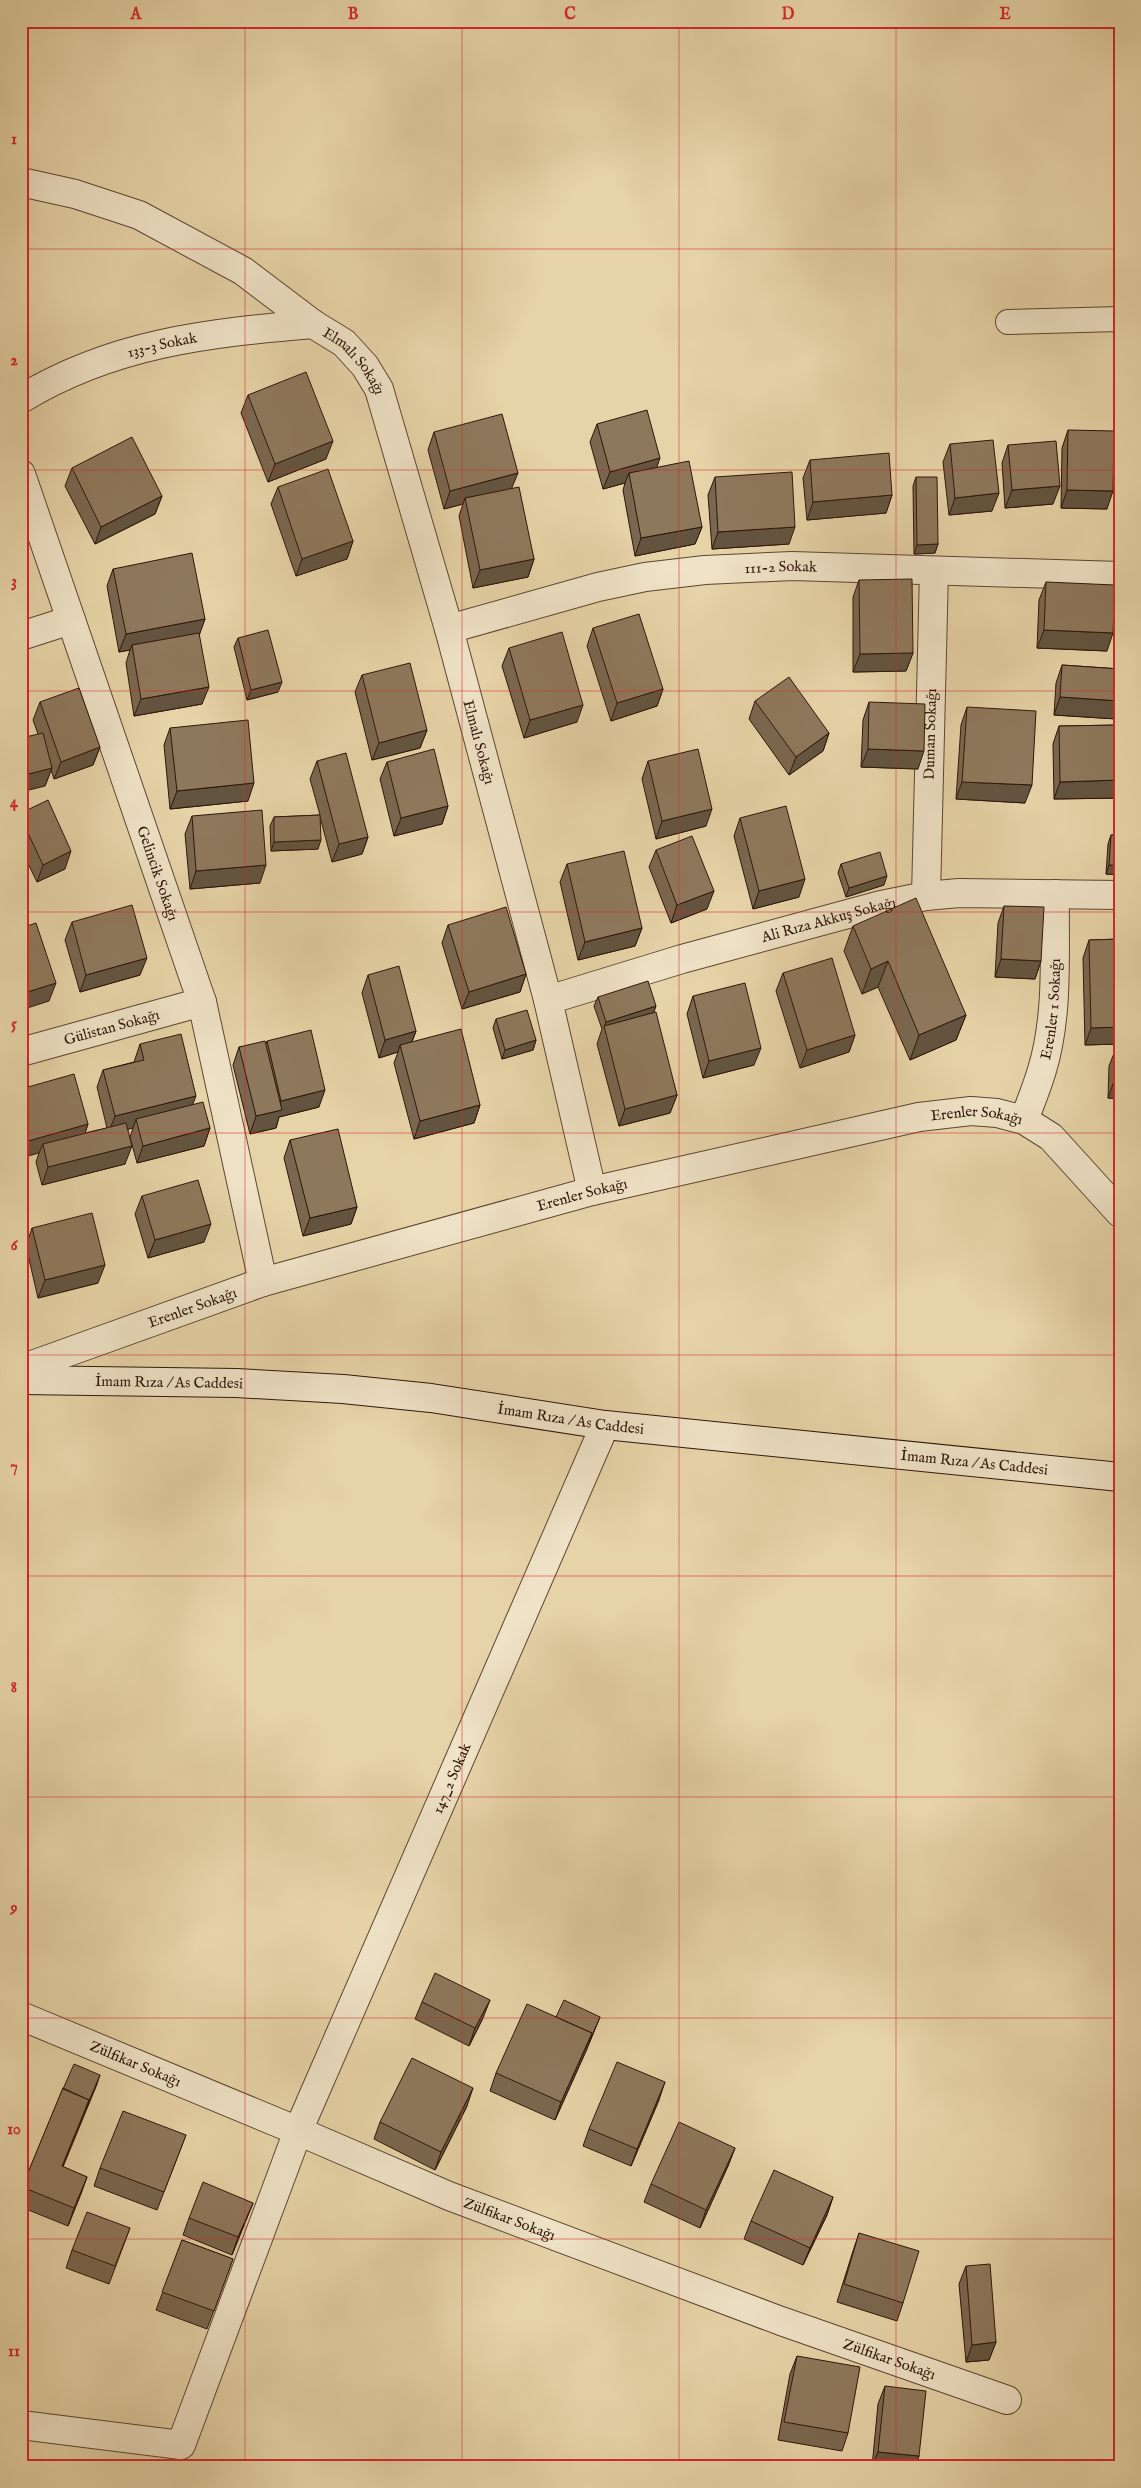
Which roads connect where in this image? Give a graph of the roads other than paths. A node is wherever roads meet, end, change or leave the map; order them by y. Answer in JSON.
{"nodes":[{"id":1,"x":21,"y":182,"type":"edge"},
{"id":2,"x":1120,"y":319,"type":"edge"},
{"id":3,"x":1008,"y":322,"type":"dead end"},
{"id":4,"x":313,"y":324,"type":"junction"},
{"id":5,"x":21,"y":399,"type":"edge"},
{"id":6,"x":21,"y":474,"type":"edge"},
{"id":7,"x":934,"y":571,"type":"junction"},
{"id":8,"x":1120,"y":576,"type":"edge"},
{"id":9,"x":72,"y":620,"type":"junction"},
{"id":10,"x":449,"y":629,"type":"junction"},
{"id":11,"x":21,"y":636,"type":"edge"},
{"id":12,"x":1055,"y":894,"type":"junction"},
{"id":13,"x":1120,"y":895,"type":"edge"},
{"id":14,"x":926,"y":896,"type":"junction"},
{"id":15,"x":548,"y":1000,"type":"junction"},
{"id":16,"x":202,"y":1002,"type":"junction"},
{"id":17,"x":21,"y":1052,"type":"edge"},
{"id":18,"x":1024,"y":1120,"type":"junction"},
{"id":19,"x":592,"y":1191,"type":"junction"},
{"id":20,"x":1120,"y":1213,"type":"edge"},
{"id":21,"x":262,"y":1282,"type":"junction"},
{"id":22,"x":21,"y":1369,"type":"edge"},
{"id":23,"x":21,"y":1380,"type":"edge"},
{"id":24,"x":604,"y":1426,"type":"junction"},
{"id":25,"x":1120,"y":1477,"type":"edge"},
{"id":26,"x":21,"y":2016,"type":"edge"},
{"id":27,"x":298,"y":2131,"type":"junction"},
{"id":28,"x":1007,"y":2400,"type":"dead end"},
{"id":29,"x":21,"y":2425,"type":"edge"}],
"edges":[{"from":1,"to":4,"type":"street","name":"Elmalı Sokağı"},
{"from":2,"to":3,"type":"lane"},
{"from":4,"to":5,"type":"street","name":"133-3 Sokak"},
{"from":4,"to":10,"type":"street","name":"Elmalı Sokağı"},
{"from":6,"to":9,"type":"street","name":"Gelincik Sokağı"},
{"from":7,"to":8,"type":"street","name":"111-2 Sokak"},
{"from":7,"to":10,"type":"street","name":"111-2 Sokak"},
{"from":7,"to":14,"type":"street","name":"Duman Sokağı"},
{"from":9,"to":11,"type":"street"},
{"from":9,"to":16,"type":"street","name":"Gelincik Sokağı"},
{"from":10,"to":15,"type":"street","name":"Elmalı Sokağı"},
{"from":12,"to":13,"type":"street","name":"Ali Rıza Akkuş Sokağı"},
{"from":12,"to":14,"type":"street","name":"Ali Rıza Akkuş Sokağı"},
{"from":12,"to":18,"type":"street","name":"Erenler 1 Sokağı"},
{"from":14,"to":15,"type":"street","name":"Ali Rıza Akkuş Sokağı"},
{"from":15,"to":19,"type":"street","name":"Elmalı Sokağı"},
{"from":16,"to":17,"type":"street","name":"Gülistan Sokağı"},
{"from":16,"to":21,"type":"street","name":"Gelincik Sokağı"},
{"from":18,"to":19,"type":"street","name":"Erenler Sokağı"},
{"from":18,"to":20,"type":"street","name":"Erenler Sokağı"},
{"from":19,"to":21,"type":"street","name":"Erenler Sokağı"},
{"from":21,"to":22,"type":"street","name":"Erenler Sokağı"},
{"from":23,"to":24,"type":"street","name":"İmam Rıza / As Caddesi"},
{"from":24,"to":25,"type":"street","name":"İmam Rıza / As Caddesi"},
{"from":24,"to":27,"type":"street","name":"147_2 Sokak"},
{"from":26,"to":27,"type":"street","name":"Zülfikar Sokağı"},
{"from":27,"to":28,"type":"street","name":"Zülfikar Sokağı"},
{"from":27,"to":29,"type":"street","name":"147_2 Sokak"}]}
